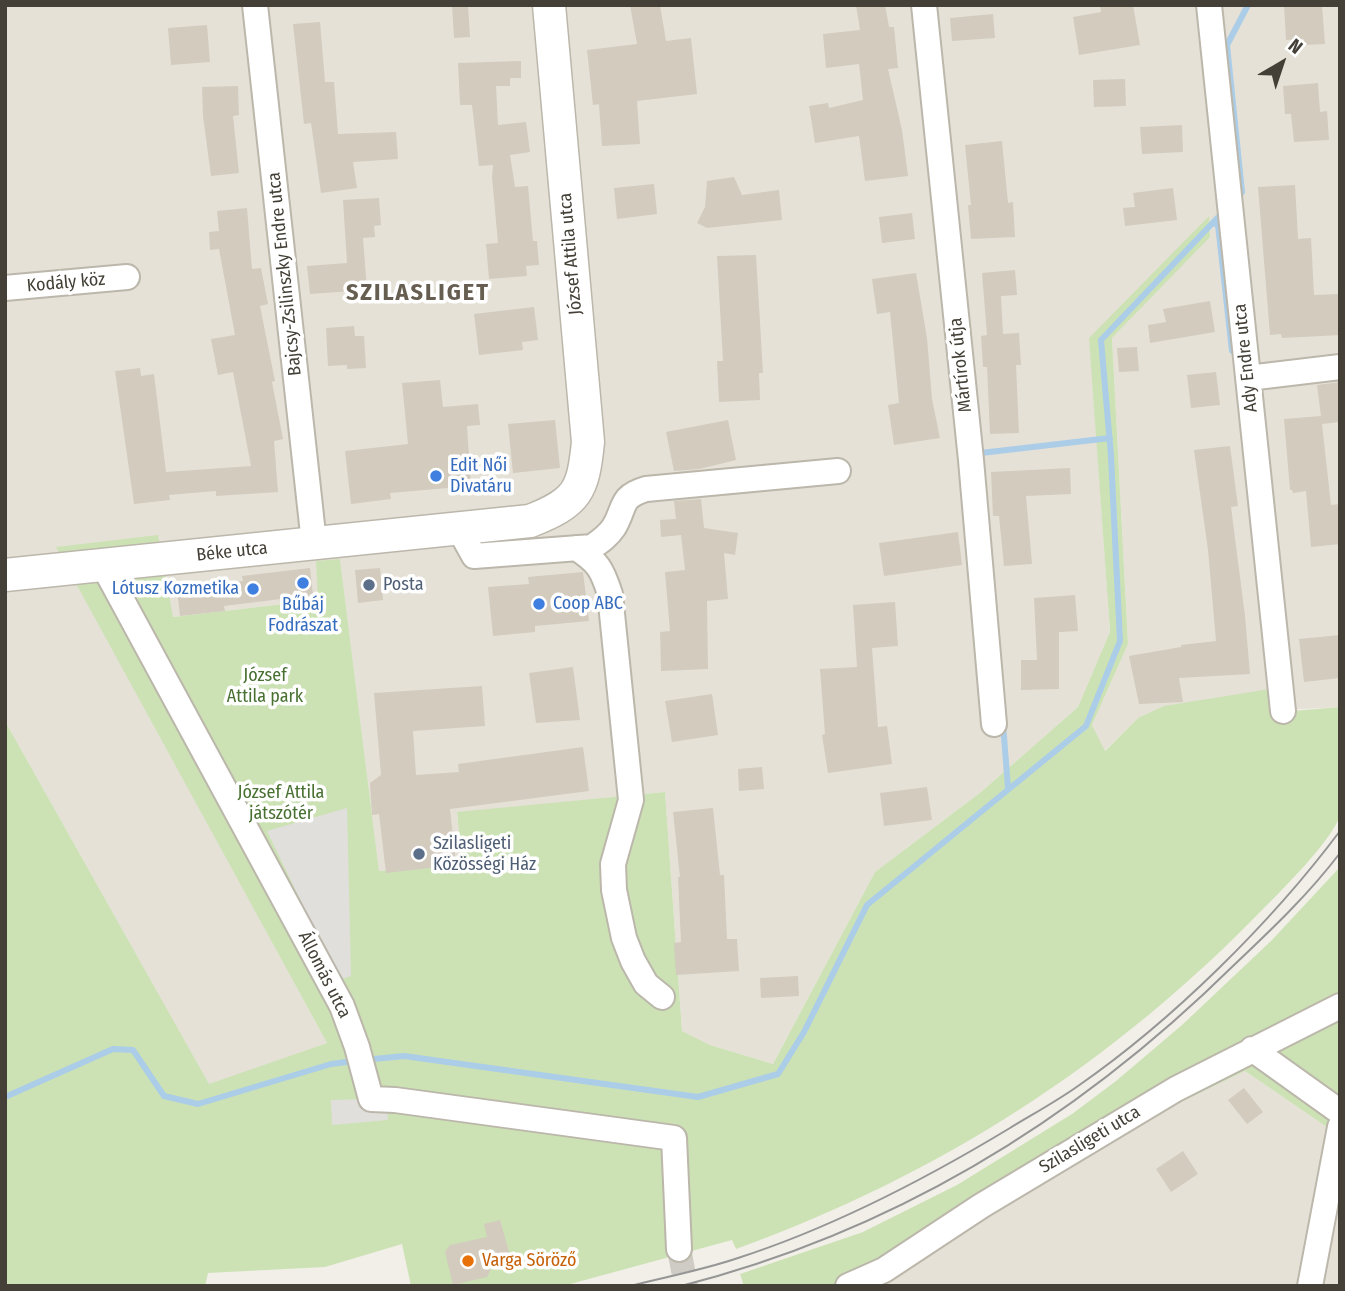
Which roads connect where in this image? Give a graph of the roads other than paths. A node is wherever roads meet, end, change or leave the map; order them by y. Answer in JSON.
{"nodes":[{"id":1,"x":255,"y":5,"type":"edge"},
{"id":2,"x":549,"y":5,"type":"edge"},
{"id":3,"x":923,"y":5,"type":"edge"},
{"id":4,"x":1209,"y":5,"type":"edge"},
{"id":5,"x":127,"y":277,"type":"dead end"},
{"id":6,"x":5,"y":288,"type":"edge"},
{"id":7,"x":1340,"y":367,"type":"edge"},
{"id":8,"x":1248,"y":378,"type":"junction"},
{"id":9,"x":838,"y":471,"type":"dead end"},
{"id":10,"x":571,"y":498,"type":"joint"},
{"id":11,"x":459,"y":529,"type":"junction"},
{"id":12,"x":314,"y":543,"type":"junction"},
{"id":13,"x":576,"y":548,"type":"junction"},
{"id":14,"x":103,"y":565,"type":"junction"},
{"id":15,"x":5,"y":575,"type":"edge"},
{"id":16,"x":1283,"y":711,"type":"dead end"},
{"id":17,"x":994,"y":724,"type":"dead end"},
{"id":18,"x":662,"y":998,"type":"dead end"},
{"id":19,"x":1340,"y":1006,"type":"edge"},
{"id":20,"x":1252,"y":1049,"type":"junction"},
{"id":21,"x":1340,"y":1112,"type":"edge"},
{"id":22,"x":1340,"y":1127,"type":"edge"},
{"id":23,"x":679,"y":1249,"type":"tunnel mouth"},
{"id":24,"x":848,"y":1286,"type":"edge"},
{"id":25,"x":1310,"y":1286,"type":"edge"}],
"edges":[{"from":1,"to":12,"type":"street","name":"Bajcsy-Zsilinszky Endre utca"},
{"from":2,"to":10,"type":"street","name":"József Attila utca"},
{"from":3,"to":17,"type":"street","name":"Mártírok útja"},
{"from":4,"to":8,"type":"street","name":"Ady Endre utca"},
{"from":5,"to":6,"type":"street","name":"Kodály köz"},
{"from":7,"to":8,"type":"street"},
{"from":8,"to":16,"type":"street","name":"Ady Endre utca"},
{"from":9,"to":13,"type":"street"},
{"from":10,"to":11,"type":"street","name":"Béke utca"},
{"from":11,"to":12,"type":"street","name":"Béke utca"},
{"from":11,"to":13,"type":"street"},
{"from":12,"to":14,"type":"street","name":"Béke utca"},
{"from":13,"to":18,"type":"street"},
{"from":14,"to":15,"type":"street","name":"Béke utca"},
{"from":14,"to":23,"type":"street","name":"Állomás utca"},
{"from":19,"to":20,"type":"street","name":"Szilasligeti utca"},
{"from":20,"to":21,"type":"street"},
{"from":20,"to":24,"type":"street","name":"Szilasligeti utca"},
{"from":22,"to":25,"type":"street"}]}
